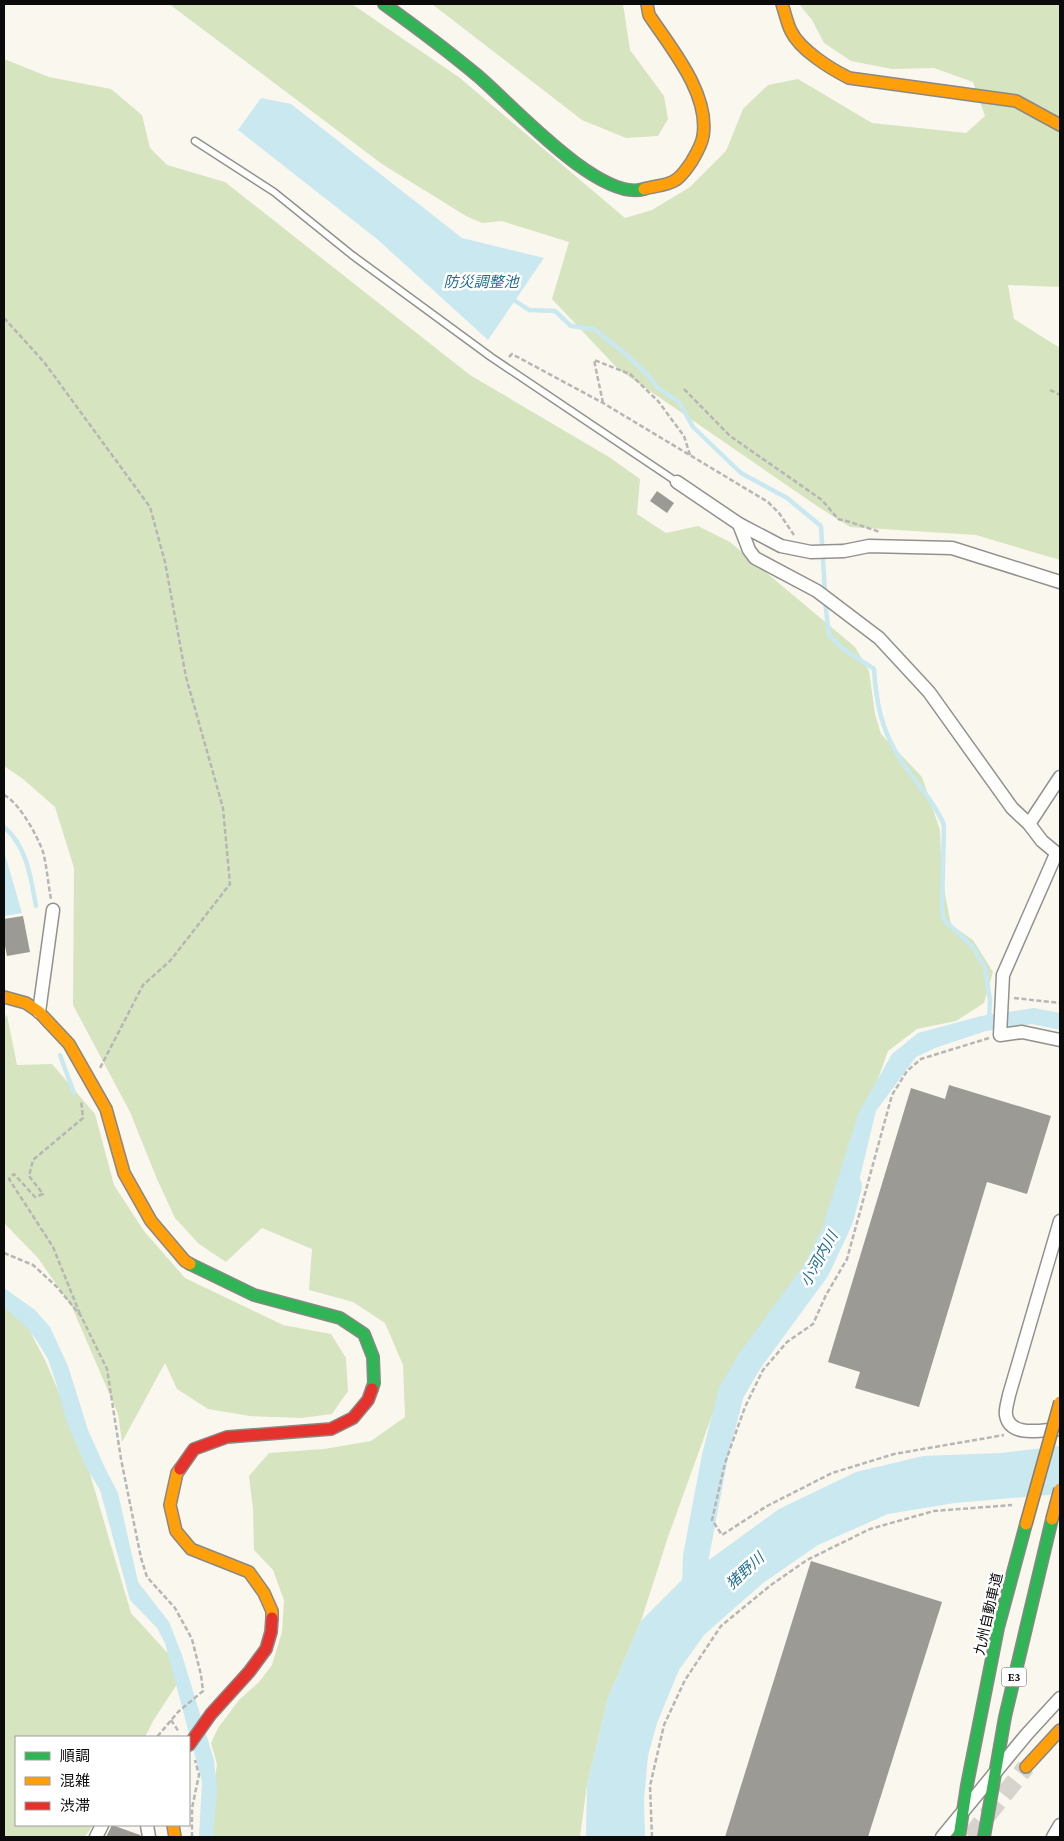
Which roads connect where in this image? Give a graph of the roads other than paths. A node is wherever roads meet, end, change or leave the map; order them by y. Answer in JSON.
{"nodes":[{"id":1,"x":384,"y":4,"type":"edge"},
{"id":2,"x":647,"y":4,"type":"edge"},
{"id":3,"x":782,"y":4,"type":"edge"},
{"id":4,"x":1060,"y":125,"type":"edge"},
{"id":5,"x":195,"y":141,"type":"dead end"},
{"id":6,"x":677,"y":482,"type":"joint"},
{"id":7,"x":739,"y":524,"type":"junction"},
{"id":8,"x":1060,"y":582,"type":"edge"},
{"id":9,"x":1060,"y":777,"type":"edge"},
{"id":10,"x":1029,"y":824,"type":"junction"},
{"id":11,"x":1058,"y":855,"type":"edge"},
{"id":12,"x":53,"y":910,"type":"road end"},
{"id":13,"x":4,"y":997,"type":"edge"},
{"id":14,"x":39,"y":1012,"type":"junction"},
{"id":15,"x":1060,"y":1040,"type":"edge"},
{"id":16,"x":1060,"y":1221,"type":"edge"},
{"id":17,"x":1060,"y":1402,"type":"edge"},
{"id":18,"x":1060,"y":1428,"type":"edge"},
{"id":19,"x":1060,"y":1489,"type":"edge"},
{"id":20,"x":1060,"y":1698,"type":"edge"},
{"id":21,"x":1060,"y":1730,"type":"edge"},
{"id":22,"x":190,"y":1749,"type":"edge"},
{"id":23,"x":1026,"y":1767,"type":"tunnel mouth"},
{"id":24,"x":1060,"y":1825,"type":"edge"},
{"id":25,"x":942,"y":1837,"type":"edge"},
{"id":26,"x":959,"y":1837,"type":"edge"},
{"id":27,"x":984,"y":1837,"type":"edge"},
{"id":28,"x":1053,"y":1837,"type":"edge"}],
"edges":[{"from":1,"to":2,"type":"main road"},
{"from":3,"to":4,"type":"main road"},
{"from":5,"to":6,"type":"lane"},
{"from":6,"to":7,"type":"street"},
{"from":7,"to":8,"type":"street"},
{"from":7,"to":10,"type":"street"},
{"from":9,"to":10,"type":"street"},
{"from":10,"to":11,"type":"street"},
{"from":11,"to":15,"type":"street"},
{"from":12,"to":14,"type":"street"},
{"from":13,"to":14,"type":"main road"},
{"from":14,"to":22,"type":"main road"},
{"from":16,"to":18,"type":"street"},
{"from":17,"to":26,"type":"main road","name":"九州自動車道","number":"E3","bridge":true},
{"from":19,"to":27,"type":"main road","number":"E3","bridge":true},
{"from":20,"to":25,"type":"street"},
{"from":21,"to":23,"type":"main road"},
{"from":24,"to":28,"type":"street"}]}
